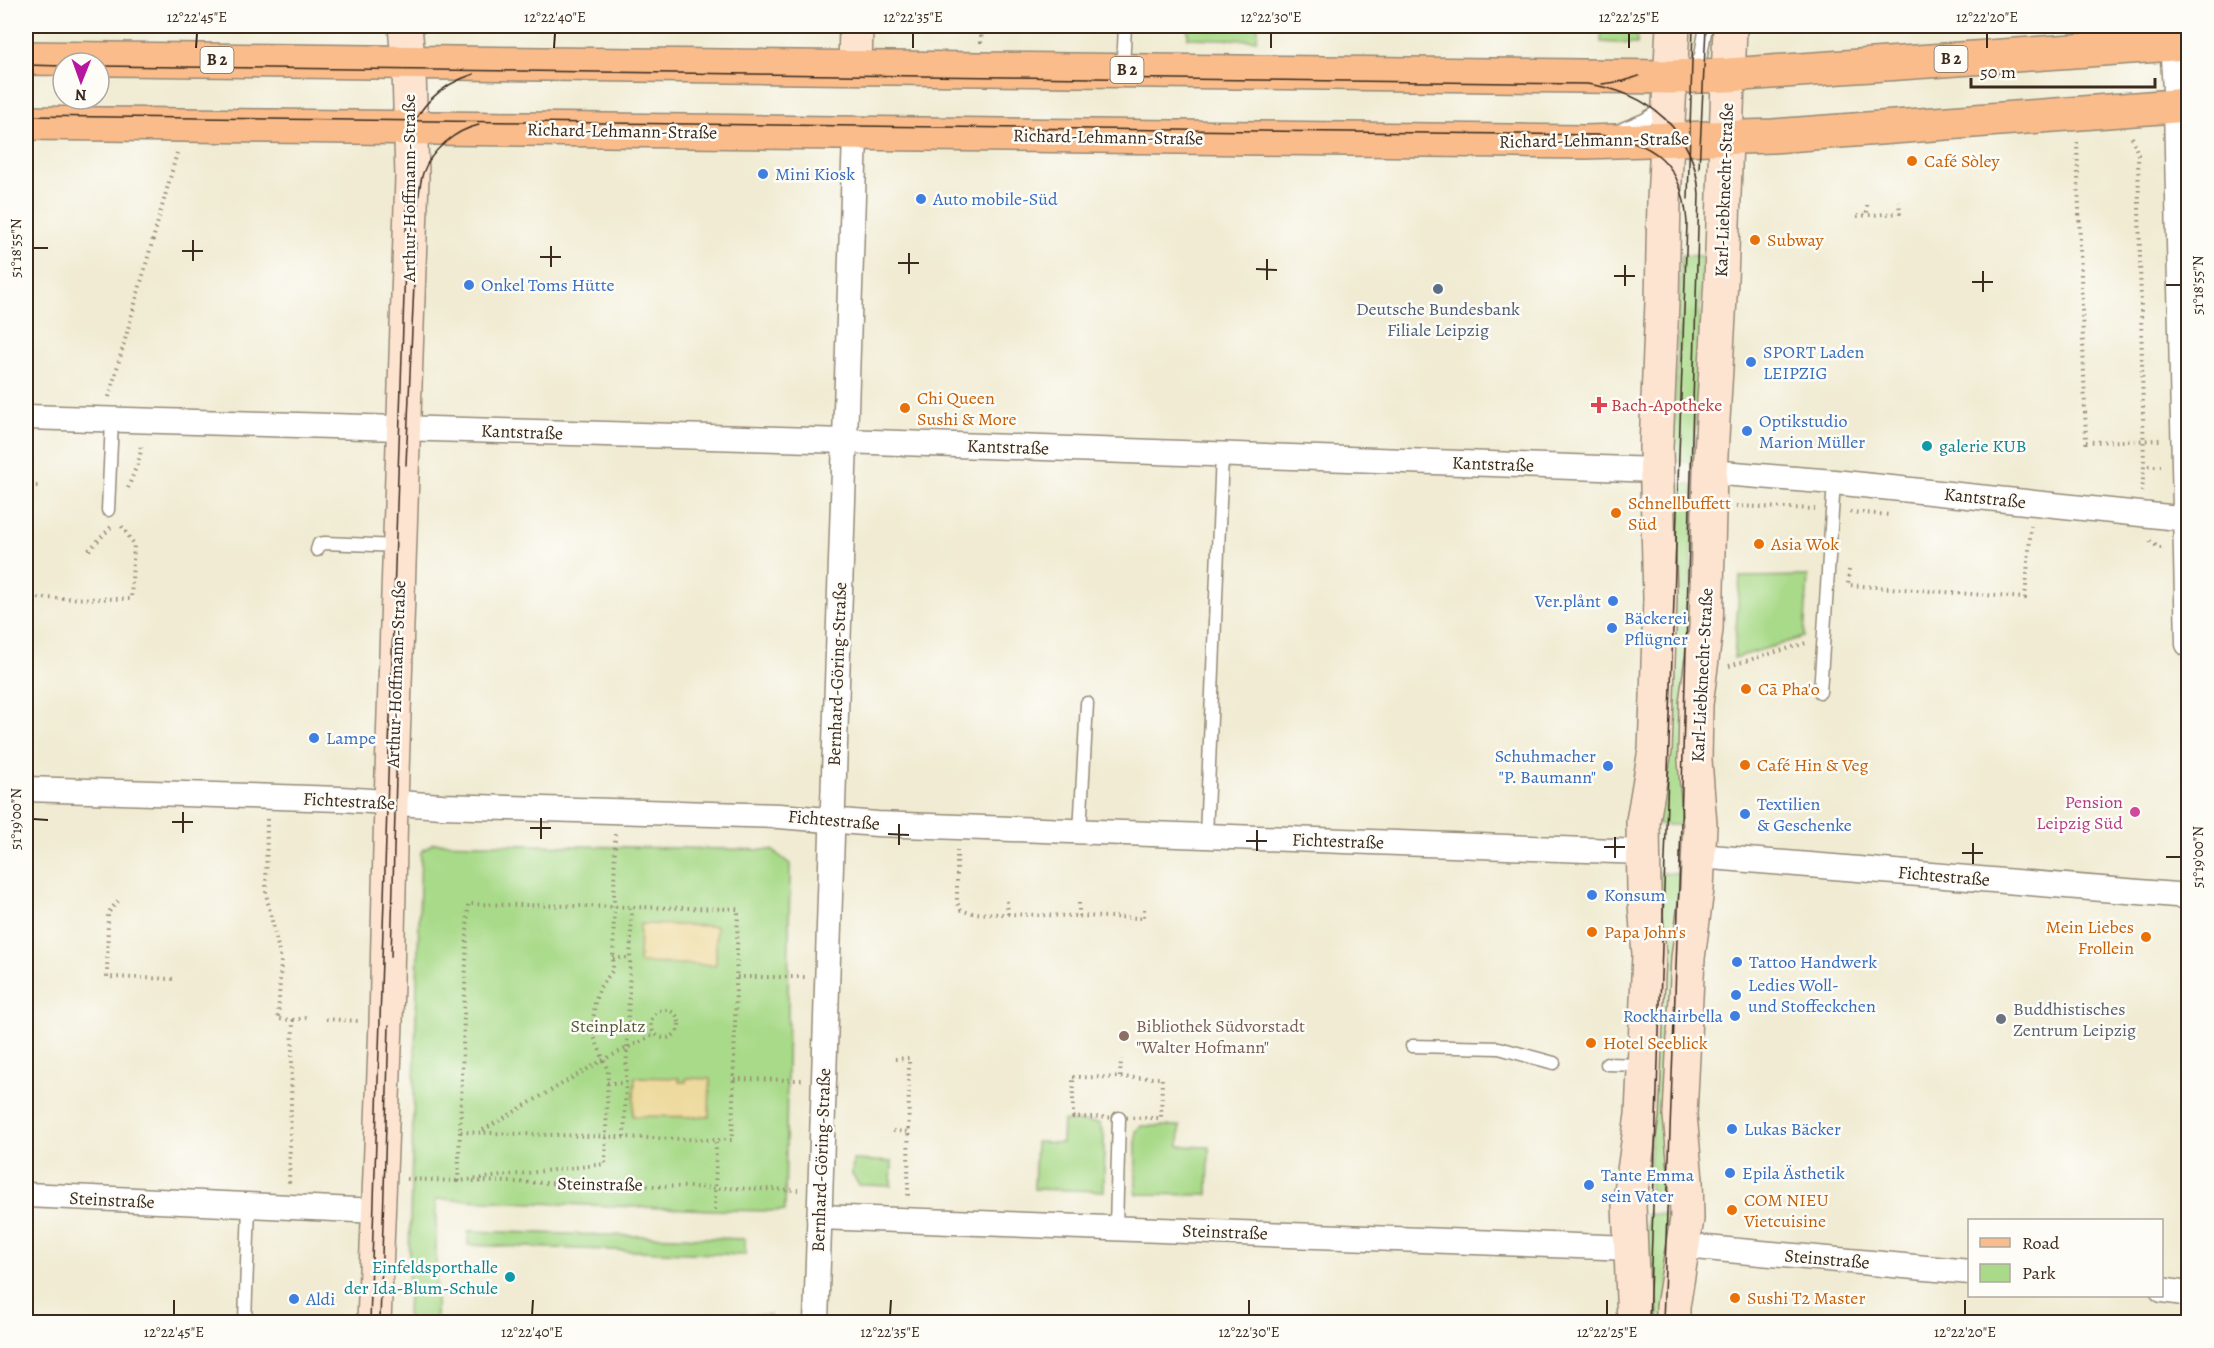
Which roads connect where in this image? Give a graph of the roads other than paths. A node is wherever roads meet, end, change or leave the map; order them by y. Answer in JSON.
{"nodes":[{"id":1,"x":405,"y":26,"type":"edge"},
{"id":2,"x":856,"y":26,"type":"edge"},
{"id":3,"x":1125,"y":26,"type":"edge"},
{"id":4,"x":1706,"y":26,"type":"edge"},
{"id":5,"x":1730,"y":26,"type":"edge"},
{"id":6,"x":2177,"y":37,"type":"edge"},
{"id":7,"x":26,"y":58,"type":"edge"},
{"id":8,"x":409,"y":62,"type":"junction"},
{"id":9,"x":1671,"y":64,"type":"edge"},
{"id":10,"x":855,"y":67,"type":"junction"},
{"id":11,"x":1123,"y":70,"type":"junction"},
{"id":12,"x":1728,"y":75,"type":"junction"},
{"id":13,"x":2182,"y":105,"type":"edge"},
{"id":14,"x":26,"y":123,"type":"edge"},
{"id":15,"x":412,"y":128,"type":"junction"},
{"id":16,"x":855,"y":135,"type":"junction"},
{"id":17,"x":1725,"y":138,"type":"junction"},
{"id":18,"x":1667,"y":140,"type":"junction"},
{"id":19,"x":1549,"y":142,"type":"junction"},
{"id":20,"x":26,"y":417,"type":"edge"},
{"id":21,"x":107,"y":421,"type":"junction"},
{"id":22,"x":404,"y":429,"type":"junction"},
{"id":23,"x":845,"y":441,"type":"junction"},
{"id":24,"x":1222,"y":455,"type":"junction"},
{"id":25,"x":1656,"y":470,"type":"junction"},
{"id":26,"x":1710,"y":472,"type":"junction"},
{"id":27,"x":1834,"y":482,"type":"junction"},
{"id":28,"x":108,"y":510,"type":"dead end"},
{"id":29,"x":2188,"y":519,"type":"edge"},
{"id":30,"x":400,"y":546,"type":"junction"},
{"id":31,"x":317,"y":550,"type":"dead end"},
{"id":32,"x":2188,"y":630,"type":"edge"},
{"id":33,"x":2188,"y":644,"type":"edge"},
{"id":34,"x":1820,"y":692,"type":"dead end"},
{"id":35,"x":1087,"y":703,"type":"dead end"},
{"id":36,"x":26,"y":789,"type":"edge"},
{"id":37,"x":391,"y":803,"type":"junction"},
{"id":38,"x":832,"y":820,"type":"junction"},
{"id":39,"x":1080,"y":832,"type":"junction"},
{"id":40,"x":1206,"y":836,"type":"junction"},
{"id":41,"x":1643,"y":852,"type":"junction"},
{"id":42,"x":1699,"y":856,"type":"junction"},
{"id":43,"x":2188,"y":896,"type":"edge"},
{"id":44,"x":1412,"y":1046,"type":"dead end"},
{"id":45,"x":1554,"y":1063,"type":"dead end"},
{"id":46,"x":1607,"y":1064,"type":"dead end"},
{"id":47,"x":1644,"y":1065,"type":"junction"},
{"id":48,"x":1119,"y":1118,"type":"road end"},
{"id":49,"x":26,"y":1195,"type":"edge"},
{"id":50,"x":249,"y":1206,"type":"junction"},
{"id":51,"x":378,"y":1211,"type":"junction"},
{"id":52,"x":819,"y":1217,"type":"junction"},
{"id":53,"x":1116,"y":1227,"type":"junction"},
{"id":54,"x":1684,"y":1246,"type":"junction"},
{"id":55,"x":1631,"y":1248,"type":"junction"},
{"id":56,"x":1968,"y":1272,"type":"edge"},
{"id":57,"x":2163,"y":1290,"type":"edge"},
{"id":58,"x":2188,"y":1294,"type":"edge"},
{"id":59,"x":245,"y":1323,"type":"edge"},
{"id":60,"x":374,"y":1323,"type":"edge"},
{"id":61,"x":816,"y":1323,"type":"edge"},
{"id":62,"x":1634,"y":1323,"type":"edge"},
{"id":63,"x":1673,"y":1323,"type":"edge"}],
"edges":[{"from":1,"to":8,"type":"main road","name":"Arthur-Hoffmann-Straße"},
{"from":2,"to":10,"type":"main road"},
{"from":3,"to":11,"type":"lane"},
{"from":4,"to":9,"type":"lane"},
{"from":5,"to":12,"type":"main road","name":"Karl-Liebknecht-Straße"},
{"from":6,"to":12,"type":"main road","number":"B 2"},
{"from":6,"to":13,"type":"street"},
{"from":7,"to":8,"type":"main road","number":"B 2"},
{"from":8,"to":10,"type":"main road","number":"B 2"},
{"from":8,"to":15,"type":"main road","name":"Arthur-Hoffmann-Straße"},
{"from":9,"to":11,"type":"main road","number":"B 2"},
{"from":9,"to":12,"type":"main road","number":"B 2"},
{"from":9,"to":18,"type":"main road"},
{"from":9,"to":19,"type":"lane"},
{"from":10,"to":11,"type":"main road","number":"B 2"},
{"from":12,"to":17,"type":"main road","name":"Karl-Liebknecht-Straße"},
{"from":13,"to":17,"type":"main road","name":"Richard-Lehmann-Straße"},
{"from":13,"to":29,"type":"street"},
{"from":14,"to":15,"type":"main road","name":"Richard-Lehmann-Straße"},
{"from":15,"to":16,"type":"main road","name":"Richard-Lehmann-Straße"},
{"from":15,"to":22,"type":"main road","name":"Arthur-Hoffmann-Straße"},
{"from":16,"to":19,"type":"main road","name":"Richard-Lehmann-Straße"},
{"from":16,"to":23,"type":"street","name":"Bernhard-Göring-Straße"},
{"from":17,"to":18,"type":"main road","name":"Richard-Lehmann-Straße"},
{"from":17,"to":26,"type":"main road","name":"Karl-Liebknecht-Straße"},
{"from":18,"to":19,"type":"main road","name":"Richard-Lehmann-Straße"},
{"from":18,"to":25,"type":"main road"},
{"from":20,"to":21,"type":"street","name":"Kantstraße"},
{"from":21,"to":22,"type":"street","name":"Kantstraße"},
{"from":21,"to":28,"type":"lane"},
{"from":22,"to":23,"type":"street","name":"Kantstraße"},
{"from":22,"to":30,"type":"main road","name":"Arthur-Hoffmann-Straße"},
{"from":23,"to":24,"type":"street","name":"Kantstraße"},
{"from":23,"to":38,"type":"street","name":"Bernhard-Göring-Straße"},
{"from":24,"to":25,"type":"street","name":"Kantstraße"},
{"from":24,"to":40,"type":"lane"},
{"from":25,"to":41,"type":"main road"},
{"from":26,"to":27,"type":"street","name":"Kantstraße"},
{"from":26,"to":42,"type":"main road","name":"Karl-Liebknecht-Straße"},
{"from":27,"to":29,"type":"street","name":"Kantstraße"},
{"from":27,"to":34,"type":"lane"},
{"from":29,"to":32,"type":"street"},
{"from":30,"to":31,"type":"lane"},
{"from":30,"to":37,"type":"main road","name":"Arthur-Hoffmann-Straße"},
{"from":32,"to":33,"type":"street"},
{"from":35,"to":39,"type":"lane"},
{"from":36,"to":37,"type":"street","name":"Fichtestraße"},
{"from":37,"to":38,"type":"street","name":"Fichtestraße"},
{"from":37,"to":51,"type":"main road","name":"Arthur-Hoffmann-Straße"},
{"from":38,"to":39,"type":"street","name":"Fichtestraße"},
{"from":38,"to":52,"type":"street","name":"Bernhard-Göring-Straße"},
{"from":39,"to":40,"type":"street","name":"Fichtestraße"},
{"from":40,"to":41,"type":"street","name":"Fichtestraße"},
{"from":41,"to":47,"type":"main road"},
{"from":42,"to":43,"type":"street","name":"Fichtestraße"},
{"from":42,"to":54,"type":"main road","name":"Karl-Liebknecht-Straße"},
{"from":44,"to":45,"type":"lane"},
{"from":46,"to":47,"type":"lane"},
{"from":47,"to":55,"type":"main road"},
{"from":48,"to":53,"type":"lane"},
{"from":49,"to":50,"type":"street","name":"Steinstraße"},
{"from":50,"to":51,"type":"street","name":"Steinstraße"},
{"from":50,"to":59,"type":"lane"},
{"from":51,"to":60,"type":"main road","name":"Arthur-Hoffmann-Straße"},
{"from":52,"to":53,"type":"street","name":"Steinstraße"},
{"from":52,"to":61,"type":"street","name":"Bernhard-Göring-Straße"},
{"from":53,"to":55,"type":"street","name":"Steinstraße"},
{"from":54,"to":56,"type":"street","name":"Steinstraße"},
{"from":54,"to":63,"type":"main road","name":"Karl-Liebknecht-Straße"},
{"from":55,"to":62,"type":"main road"},
{"from":57,"to":58,"type":"street"}]}
